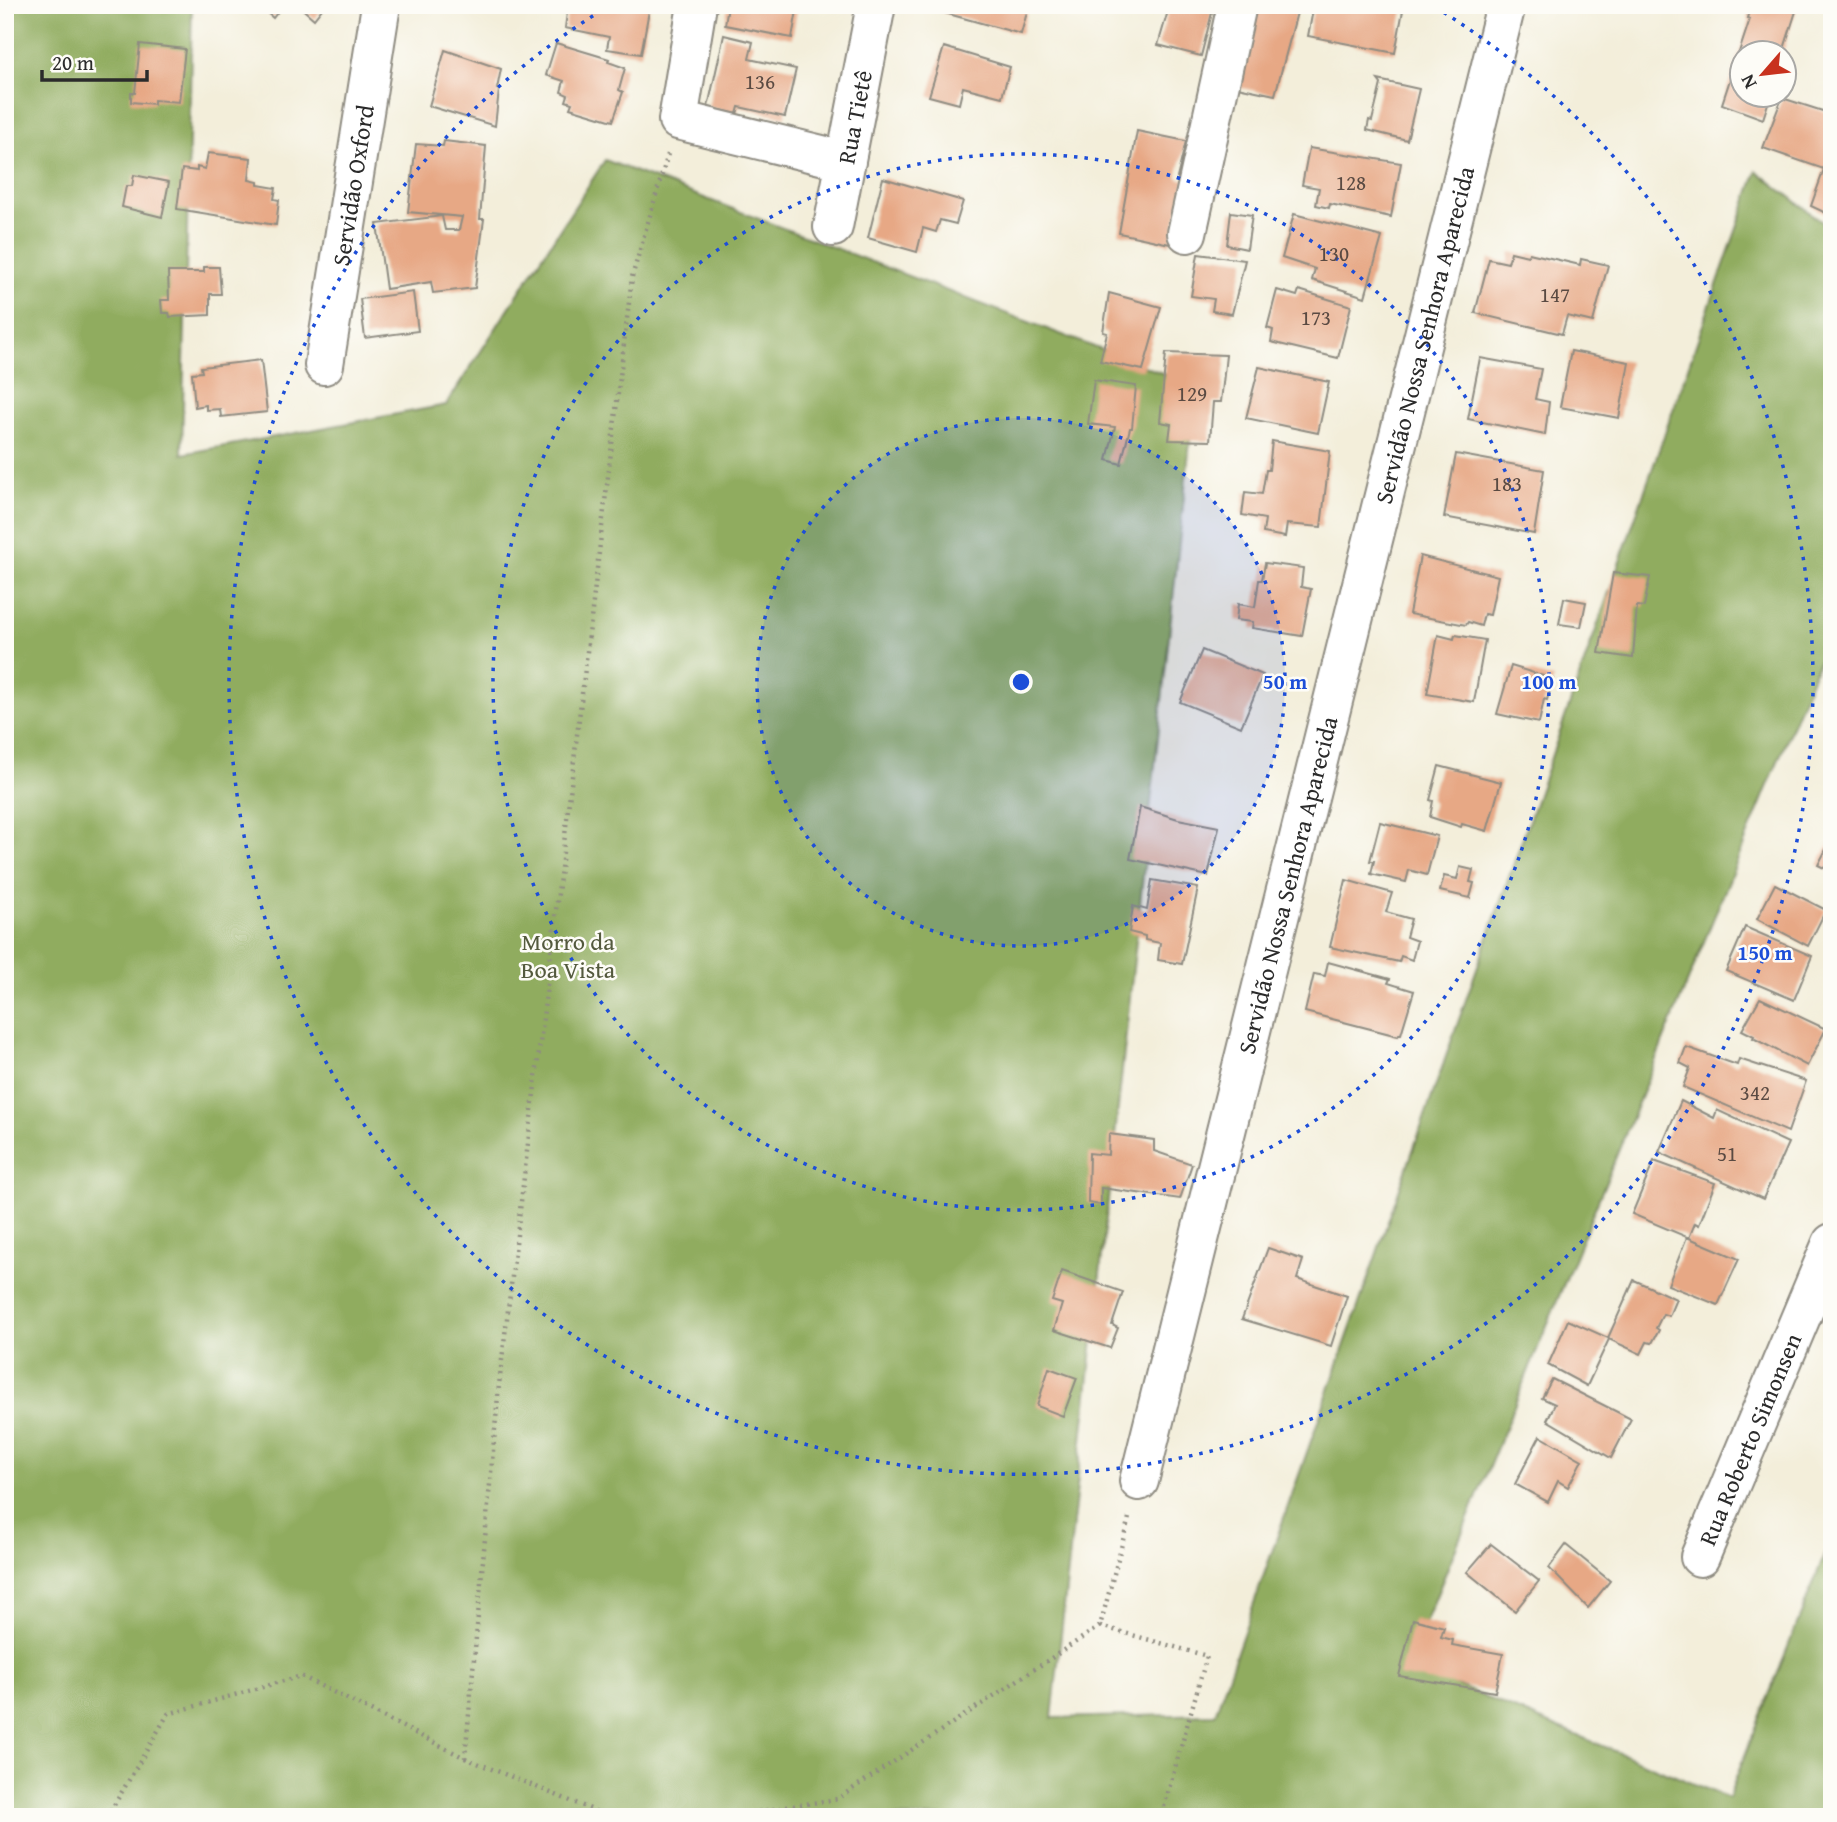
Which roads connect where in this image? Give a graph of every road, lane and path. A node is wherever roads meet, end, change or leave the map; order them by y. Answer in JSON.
{"nodes":[{"id":1,"x":381,"y":5,"type":"edge"},
{"id":2,"x":697,"y":5,"type":"edge"},
{"id":3,"x":876,"y":5,"type":"edge"},
{"id":4,"x":1237,"y":5,"type":"edge"},
{"id":5,"x":1506,"y":5,"type":"edge"},
{"id":6,"x":678,"y":120,"type":"junction"},
{"id":7,"x":846,"y":161,"type":"junction"},
{"id":8,"x":833,"y":228,"type":"dead end"},
{"id":9,"x":1187,"y":233,"type":"dead end"},
{"id":10,"x":324,"y":365,"type":"dead end"},
{"id":11,"x":1832,"y":1243,"type":"edge"},
{"id":12,"x":1139,"y":1480,"type":"joint"},
{"id":13,"x":1700,"y":1557,"type":"dead end"},
{"id":14,"x":1100,"y":1626,"type":"junction"},
{"id":15,"x":465,"y":1758,"type":"junction"},
{"id":16,"x":107,"y":1817,"type":"edge"},
{"id":17,"x":610,"y":1817,"type":"edge"},
{"id":18,"x":724,"y":1817,"type":"edge"},
{"id":19,"x":1160,"y":1817,"type":"edge"}],
"edges":[{"from":1,"to":10,"type":"street","name":"Servidão Oxford"},
{"from":2,"to":6,"type":"street"},
{"from":3,"to":7,"type":"street","name":"Rua Tietê"},
{"from":4,"to":9,"type":"street"},
{"from":5,"to":12,"type":"street","name":"Servidão Nossa Senhora Aparecida"},
{"from":6,"to":7,"type":"street"},
{"from":6,"to":15,"type":"path"},
{"from":7,"to":8,"type":"street","name":"Rua Tietê"},
{"from":11,"to":13,"type":"street","name":"Rua Roberto Simonsen"},
{"from":12,"to":14,"type":"path"},
{"from":14,"to":18,"type":"path"},
{"from":14,"to":19,"type":"path"},
{"from":15,"to":16,"type":"path"},
{"from":15,"to":17,"type":"path"}]}
